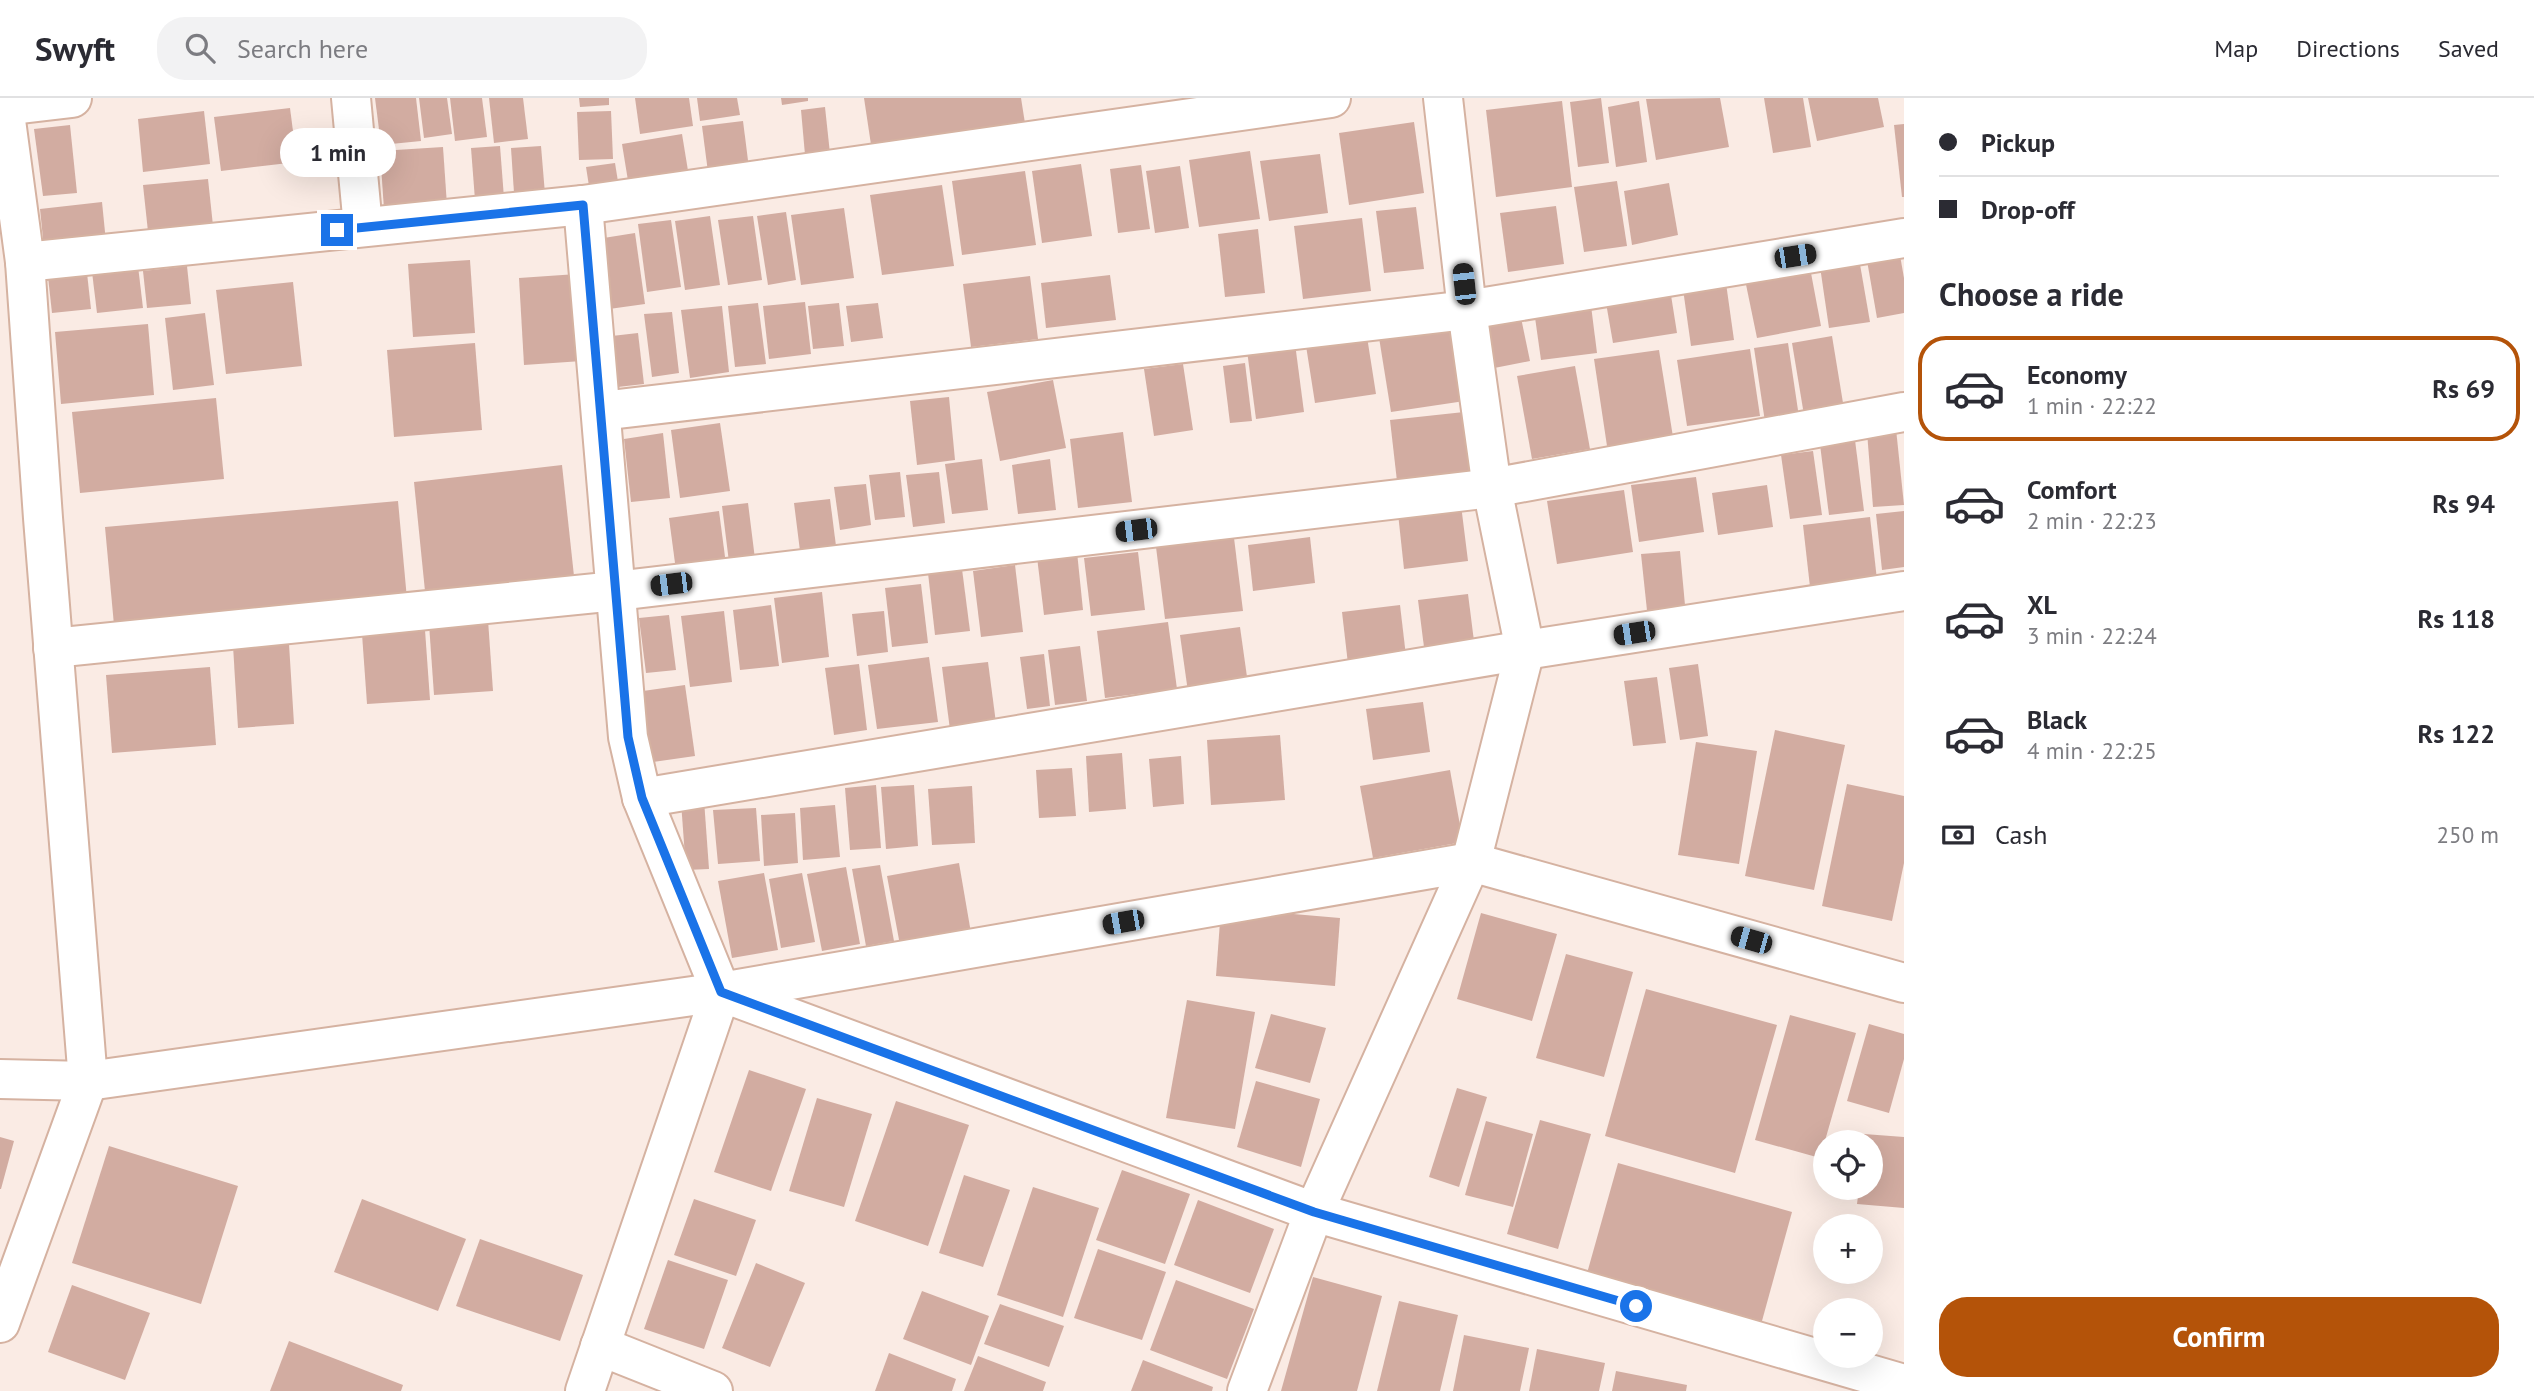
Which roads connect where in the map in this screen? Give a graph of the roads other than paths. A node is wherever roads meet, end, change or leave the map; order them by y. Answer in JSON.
{"nodes":[{"id":1,"x":72,"y":98,"type":"edge"},
{"id":2,"x":351,"y":98,"type":"edge"},
{"id":3,"x":1331,"y":98,"type":"edge"},
{"id":4,"x":1443,"y":98,"type":"edge"},
{"id":5,"x":3,"y":102,"type":"edge"},
{"id":6,"x":583,"y":205,"type":"junction"},
{"id":7,"x":363,"y":227,"type":"junction"},
{"id":8,"x":1904,"y":238,"type":"edge"},
{"id":9,"x":25,"y":262,"type":"junction"},
{"id":10,"x":1467,"y":310,"type":"junction"},
{"id":11,"x":601,"y":411,"type":"junction"},
{"id":12,"x":1904,"y":412,"type":"edge"},
{"id":13,"x":1492,"y":488,"type":"junction"},
{"id":14,"x":616,"y":591,"type":"junction"},
{"id":15,"x":1904,"y":592,"type":"edge"},
{"id":16,"x":53,"y":648,"type":"junction"},
{"id":17,"x":1525,"y":650,"type":"junction"},
{"id":18,"x":642,"y":798,"type":"junction"},
{"id":19,"x":1471,"y":862,"type":"junction"},
{"id":20,"x":1904,"y":983,"type":"edge"},
{"id":21,"x":721,"y":992,"type":"junction"},
{"id":22,"x":0,"y":1079,"type":"edge"},
{"id":23,"x":88,"y":1081,"type":"junction"},
{"id":24,"x":1314,"y":1212,"type":"junction"},
{"id":25,"x":0,"y":1323,"type":"edge"},
{"id":26,"x":600,"y":1346,"type":"junction"},
{"id":27,"x":1904,"y":1384,"type":"edge"},
{"id":28,"x":585,"y":1391,"type":"edge"},
{"id":29,"x":713,"y":1391,"type":"edge"},
{"id":30,"x":1247,"y":1391,"type":"edge"}],
"edges":[{"from":1,"to":5,"type":"street"},
{"from":2,"to":7,"type":"street"},
{"from":3,"to":6,"type":"street"},
{"from":4,"to":10,"type":"street"},
{"from":5,"to":9,"type":"street"},
{"from":6,"to":7,"type":"street"},
{"from":6,"to":11,"type":"street"},
{"from":7,"to":9,"type":"street"},
{"from":8,"to":10,"type":"street"},
{"from":9,"to":16,"type":"street"},
{"from":10,"to":11,"type":"street"},
{"from":10,"to":13,"type":"street"},
{"from":11,"to":14,"type":"street"},
{"from":12,"to":13,"type":"street"},
{"from":13,"to":14,"type":"street"},
{"from":13,"to":17,"type":"street"},
{"from":14,"to":16,"type":"street"},
{"from":14,"to":18,"type":"street"},
{"from":15,"to":17,"type":"street"},
{"from":16,"to":23,"type":"street"},
{"from":17,"to":18,"type":"street"},
{"from":17,"to":19,"type":"street"},
{"from":18,"to":21,"type":"street"},
{"from":19,"to":20,"type":"street"},
{"from":19,"to":21,"type":"street"},
{"from":19,"to":24,"type":"street"},
{"from":21,"to":23,"type":"street"},
{"from":21,"to":24,"type":"street"},
{"from":21,"to":26,"type":"street"},
{"from":22,"to":23,"type":"street"},
{"from":23,"to":25,"type":"street"},
{"from":24,"to":27,"type":"street"},
{"from":24,"to":30,"type":"street"},
{"from":26,"to":28,"type":"street"},
{"from":26,"to":29,"type":"street"}]}
